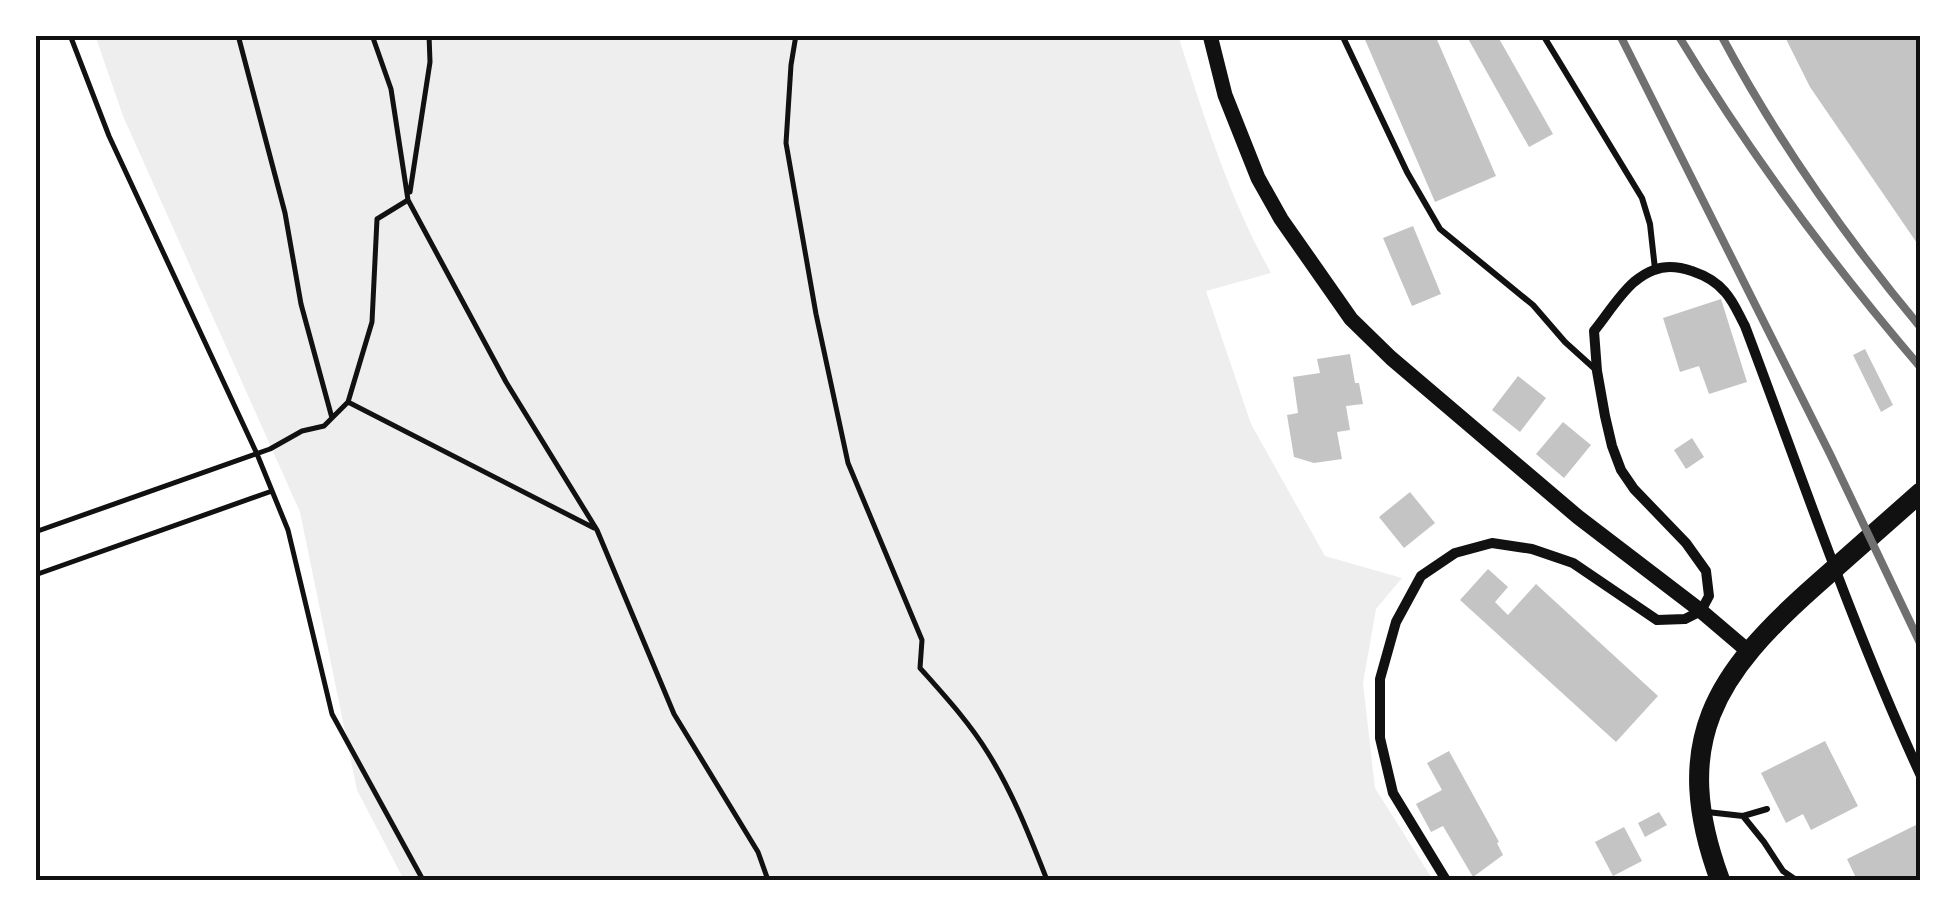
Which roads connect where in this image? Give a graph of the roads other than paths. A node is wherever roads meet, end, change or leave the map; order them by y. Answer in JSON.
{"nodes":[{"id":1,"x":1210,"y":35,"type":"edge"},
{"id":2,"x":1342,"y":35,"type":"edge"},
{"id":3,"x":1543,"y":35,"type":"edge"},
{"id":4,"x":1655,"y":269,"type":"junction"},
{"id":5,"x":1597,"y":371,"type":"junction"},
{"id":6,"x":1921,"y":492,"type":"edge"},
{"id":7,"x":1700,"y":611,"type":"junction"},
{"id":8,"x":1748,"y":651,"type":"junction"},
{"id":9,"x":1921,"y":776,"type":"edge"},
{"id":10,"x":1768,"y":810,"type":"dead end"},
{"id":11,"x":1701,"y":811,"type":"junction"},
{"id":12,"x":1743,"y":816,"type":"junction"},
{"id":13,"x":1446,"y":880,"type":"edge"},
{"id":14,"x":1720,"y":880,"type":"edge"},
{"id":15,"x":1796,"y":880,"type":"edge"}],
"edges":[{"from":1,"to":7,"type":"street"},
{"from":2,"to":5,"type":"lane"},
{"from":3,"to":4,"type":"lane"},
{"from":4,"to":5,"type":"street"},
{"from":4,"to":9,"type":"street"},
{"from":5,"to":7,"type":"street"},
{"from":6,"to":8,"type":"main road"},
{"from":7,"to":8,"type":"street"},
{"from":7,"to":13,"type":"street"},
{"from":8,"to":11,"type":"main road"},
{"from":10,"to":12,"type":"lane"},
{"from":11,"to":12,"type":"lane"},
{"from":11,"to":14,"type":"main road"},
{"from":12,"to":15,"type":"lane"}]}
